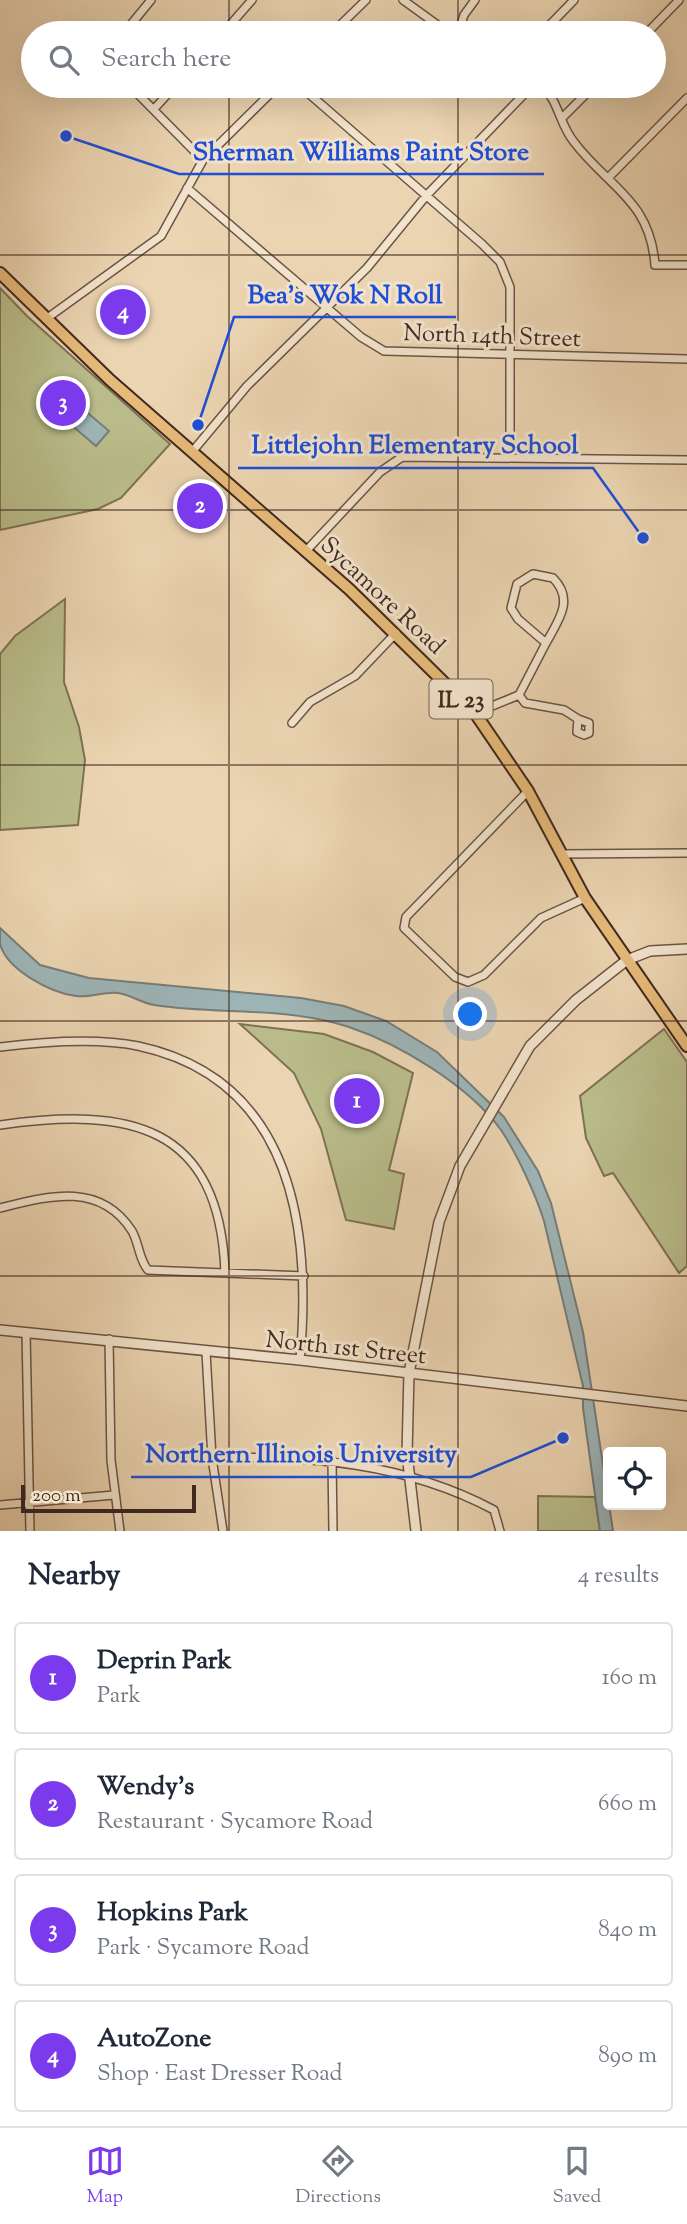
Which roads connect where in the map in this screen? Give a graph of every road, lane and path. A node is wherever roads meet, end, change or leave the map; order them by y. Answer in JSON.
{"nodes":[{"id":1,"x":151,"y":0,"type":"edge"},
{"id":2,"x":252,"y":0,"type":"edge"},
{"id":3,"x":366,"y":0,"type":"edge"},
{"id":4,"x":403,"y":0,"type":"edge"},
{"id":5,"x":475,"y":0,"type":"edge"},
{"id":6,"x":574,"y":0,"type":"edge"},
{"id":7,"x":679,"y":0,"type":"edge"},
{"id":8,"x":134,"y":21,"type":"edge"},
{"id":9,"x":234,"y":21,"type":"edge"},
{"id":10,"x":344,"y":21,"type":"edge"},
{"id":11,"x":430,"y":21,"type":"edge"},
{"id":12,"x":462,"y":21,"type":"edge"},
{"id":13,"x":554,"y":21,"type":"edge"},
{"id":14,"x":659,"y":21,"type":"edge"},
{"id":15,"x":143,"y":98,"type":"edge"},
{"id":16,"x":164,"y":98,"type":"edge"},
{"id":17,"x":266,"y":98,"type":"edge"},
{"id":18,"x":314,"y":98,"type":"edge"},
{"id":19,"x":520,"y":98,"type":"edge"},
{"id":20,"x":550,"y":98,"type":"edge"},
{"id":21,"x":582,"y":98,"type":"edge"},
{"id":22,"x":687,"y":99,"type":"edge"},
{"id":23,"x":154,"y":109,"type":"junction"},
{"id":24,"x":562,"y":117,"type":"junction"},
{"id":25,"x":203,"y":160,"type":"junction"},
{"id":26,"x":609,"y":177,"type":"junction"},
{"id":27,"x":187,"y":188,"type":"junction"},
{"id":28,"x":426,"y":196,"type":"junction"},
{"id":29,"x":687,"y":265,"type":"edge"},
{"id":30,"x":0,"y":272,"type":"edge"},
{"id":31,"x":329,"y":307,"type":"junction"},
{"id":32,"x":46,"y":319,"type":"junction"},
{"id":33,"x":512,"y":356,"type":"junction"},
{"id":34,"x":687,"y":359,"type":"edge"},
{"id":35,"x":192,"y":452,"type":"junction"},
{"id":36,"x":510,"y":458,"type":"junction"},
{"id":37,"x":687,"y":460,"type":"edge"},
{"id":38,"x":306,"y":551,"type":"junction"},
{"id":39,"x":396,"y":633,"type":"junction"},
{"id":40,"x":546,"y":643,"type":"junction"},
{"id":41,"x":519,"y":695,"type":"junction"},
{"id":42,"x":475,"y":713,"type":"junction"},
{"id":43,"x":578,"y":719,"type":"dead end"},
{"id":44,"x":292,"y":723,"type":"dead end"},
{"id":45,"x":528,"y":791,"type":"junction"},
{"id":46,"x":687,"y":853,"type":"edge"},
{"id":47,"x":561,"y":854,"type":"junction"},
{"id":48,"x":585,"y":898,"type":"junction"},
{"id":49,"x":687,"y":949,"type":"edge"},
{"id":50,"x":627,"y":961,"type":"junction"},
{"id":51,"x":687,"y":1046,"type":"edge"},
{"id":52,"x":0,"y":1047,"type":"edge"},
{"id":53,"x":0,"y":1125,"type":"edge"},
{"id":54,"x":0,"y":1208,"type":"edge"},
{"id":55,"x":225,"y":1273,"type":"junction"},
{"id":56,"x":303,"y":1276,"type":"junction"},
{"id":57,"x":0,"y":1330,"type":"edge"},
{"id":58,"x":26,"y":1332,"type":"junction"},
{"id":59,"x":109,"y":1339,"type":"junction"},
{"id":60,"x":206,"y":1352,"type":"junction"},
{"id":61,"x":300,"y":1360,"type":"junction"},
{"id":62,"x":409,"y":1373,"type":"junction"},
{"id":63,"x":687,"y":1406,"type":"edge"},
{"id":64,"x":212,"y":1458,"type":"junction"},
{"id":65,"x":332,"y":1460,"type":"junction"},
{"id":66,"x":409,"y":1475,"type":"junction"},
{"id":67,"x":114,"y":1495,"type":"junction"},
{"id":68,"x":28,"y":1502,"type":"junction"},
{"id":69,"x":0,"y":1505,"type":"edge"},
{"id":70,"x":30,"y":1531,"type":"edge"},
{"id":71,"x":120,"y":1531,"type":"edge"},
{"id":72,"x":223,"y":1531,"type":"edge"},
{"id":73,"x":332,"y":1531,"type":"edge"},
{"id":74,"x":416,"y":1531,"type":"edge"},
{"id":75,"x":500,"y":1531,"type":"edge"}],
"edges":[{"from":1,"to":8,"type":"street"},
{"from":2,"to":9,"type":"street"},
{"from":3,"to":10,"type":"street"},
{"from":4,"to":11,"type":"street"},
{"from":5,"to":12,"type":"street"},
{"from":6,"to":13,"type":"street"},
{"from":7,"to":14,"type":"street"},
{"from":15,"to":23,"type":"street"},
{"from":16,"to":23,"type":"street"},
{"from":17,"to":25,"type":"street"},
{"from":18,"to":28,"type":"street"},
{"from":19,"to":28,"type":"street"},
{"from":20,"to":24,"type":"street"},
{"from":21,"to":24,"type":"street"},
{"from":22,"to":26,"type":"street"},
{"from":23,"to":25,"type":"street"},
{"from":24,"to":26,"type":"street"},
{"from":25,"to":27,"type":"street"},
{"from":26,"to":29,"type":"street"},
{"from":27,"to":31,"type":"street","name":"North 14th Street"},
{"from":27,"to":32,"type":"street"},
{"from":28,"to":31,"type":"street"},
{"from":28,"to":33,"type":"street"},
{"from":30,"to":32,"type":"main road","name":"Sycamore Road","number":"IL 23"},
{"from":31,"to":33,"type":"street","name":"North 14th Street"},
{"from":31,"to":35,"type":"street"},
{"from":32,"to":35,"type":"main road","name":"Sycamore Road","number":"IL 23"},
{"from":33,"to":34,"type":"street","name":"North 14th Street"},
{"from":33,"to":36,"type":"street"},
{"from":35,"to":38,"type":"main road","name":"Sycamore Road","number":"IL 23"},
{"from":36,"to":37,"type":"street"},
{"from":36,"to":38,"type":"street"},
{"from":38,"to":39,"type":"main road","name":"Sycamore Road","number":"IL 23"},
{"from":39,"to":42,"type":"main road","name":"Sycamore Road","number":"IL 23"},
{"from":39,"to":44,"type":"street"},
{"from":40,"to":40,"type":"street"},
{"from":40,"to":41,"type":"street"},
{"from":41,"to":42,"type":"street"},
{"from":41,"to":43,"type":"street"},
{"from":42,"to":45,"type":"main road","name":"Sycamore Road","number":"IL 23"},
{"from":45,"to":47,"type":"main road","name":"Sycamore Road","number":"IL 23"},
{"from":45,"to":48,"type":"street"},
{"from":46,"to":47,"type":"street"},
{"from":47,"to":48,"type":"main road","name":"Sycamore Road","number":"IL 23"},
{"from":48,"to":50,"type":"main road","name":"Sycamore Road","number":"IL 23"},
{"from":49,"to":50,"type":"street"},
{"from":50,"to":51,"type":"main road","name":"Sycamore Road","number":"IL 23"},
{"from":50,"to":62,"type":"street"},
{"from":52,"to":56,"type":"street"},
{"from":53,"to":55,"type":"street"},
{"from":54,"to":55,"type":"street"},
{"from":55,"to":56,"type":"street"},
{"from":56,"to":61,"type":"street"},
{"from":57,"to":58,"type":"street","name":"North 1st Street"},
{"from":58,"to":59,"type":"street","name":"North 1st Street"},
{"from":58,"to":68,"type":"street"},
{"from":59,"to":60,"type":"street","name":"North 1st Street"},
{"from":59,"to":67,"type":"street"},
{"from":60,"to":61,"type":"street","name":"North 1st Street"},
{"from":60,"to":64,"type":"street"},
{"from":61,"to":62,"type":"street","name":"North 1st Street"},
{"from":62,"to":63,"type":"street","name":"North 1st Street"},
{"from":62,"to":66,"type":"street"},
{"from":64,"to":65,"type":"street"},
{"from":64,"to":72,"type":"street"},
{"from":65,"to":66,"type":"street"},
{"from":65,"to":73,"type":"street"},
{"from":66,"to":74,"type":"street"},
{"from":66,"to":75,"type":"street"},
{"from":67,"to":68,"type":"street"},
{"from":67,"to":71,"type":"street"},
{"from":68,"to":69,"type":"street"},
{"from":68,"to":70,"type":"street"}]}
